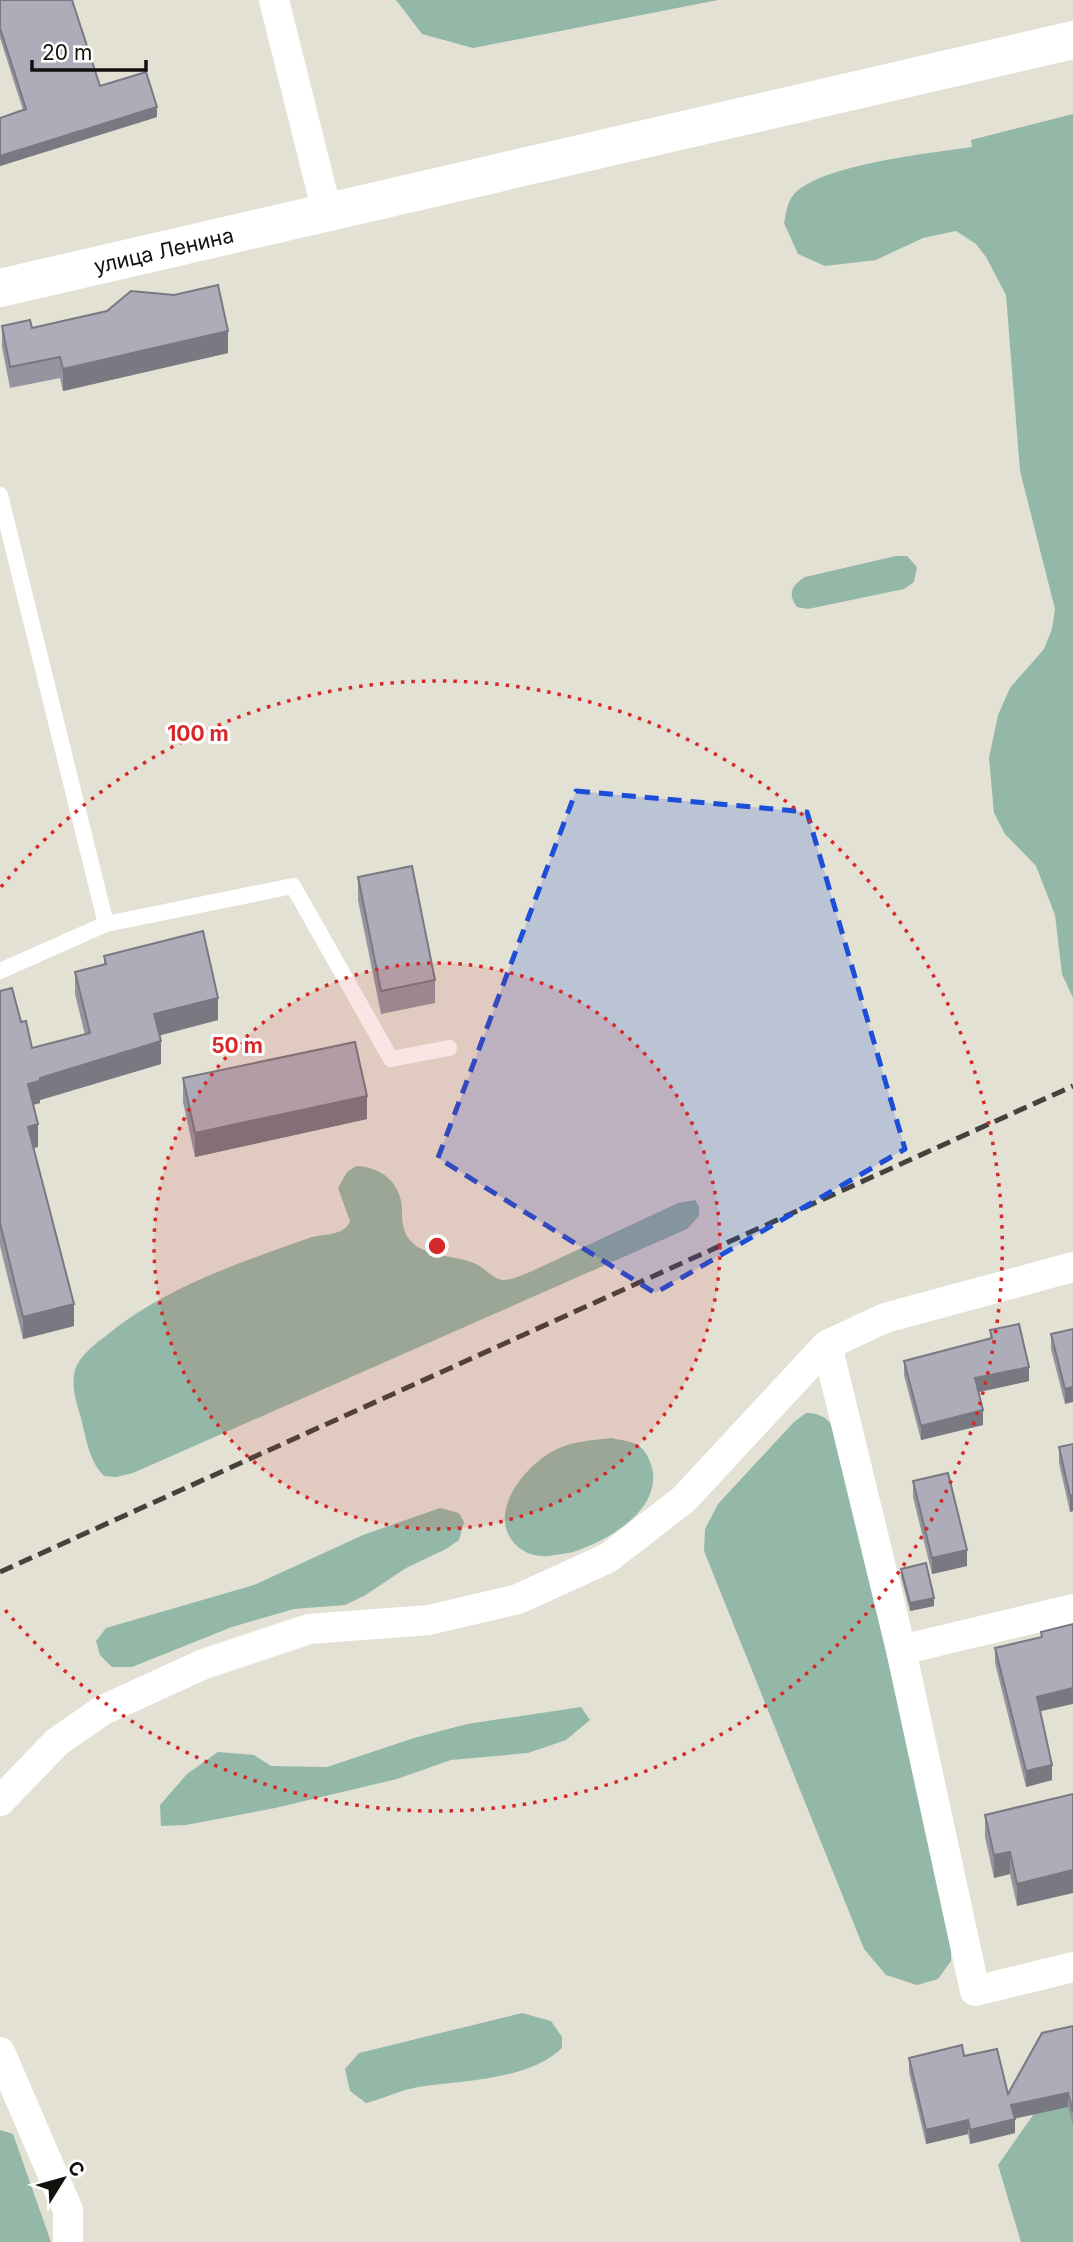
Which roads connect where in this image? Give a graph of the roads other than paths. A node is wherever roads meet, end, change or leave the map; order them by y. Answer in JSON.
{"nodes":[{"id":1,"x":274,"y":0,"type":"edge"},
{"id":2,"x":1073,"y":40,"type":"edge"},
{"id":3,"x":327,"y":212,"type":"junction"},
{"id":4,"x":0,"y":288,"type":"edge"},
{"id":5,"x":0,"y":495,"type":"edge"},
{"id":6,"x":106,"y":924,"type":"junction"},
{"id":7,"x":0,"y":971,"type":"edge"},
{"id":8,"x":449,"y":1048,"type":"dead end"},
{"id":9,"x":1073,"y":1267,"type":"edge"},
{"id":10,"x":827,"y":1345,"type":"junction"},
{"id":11,"x":1073,"y":1609,"type":"edge"},
{"id":12,"x":901,"y":1650,"type":"junction"},
{"id":13,"x":0,"y":1801,"type":"edge"},
{"id":14,"x":1073,"y":1968,"type":"edge"},
{"id":15,"x":0,"y":2052,"type":"edge"},
{"id":16,"x":68,"y":2242,"type":"edge"}],
"edges":[{"from":1,"to":3,"type":"street"},
{"from":2,"to":3,"type":"main road","name":"улица Ленина"},
{"from":3,"to":4,"type":"main road","name":"улица Ленина"},
{"from":5,"to":6,"type":"lane"},
{"from":6,"to":7,"type":"lane"},
{"from":6,"to":8,"type":"lane"},
{"from":9,"to":10,"type":"street"},
{"from":10,"to":12,"type":"street"},
{"from":10,"to":13,"type":"street"},
{"from":11,"to":12,"type":"street"},
{"from":12,"to":14,"type":"street"},
{"from":15,"to":16,"type":"street"}]}
